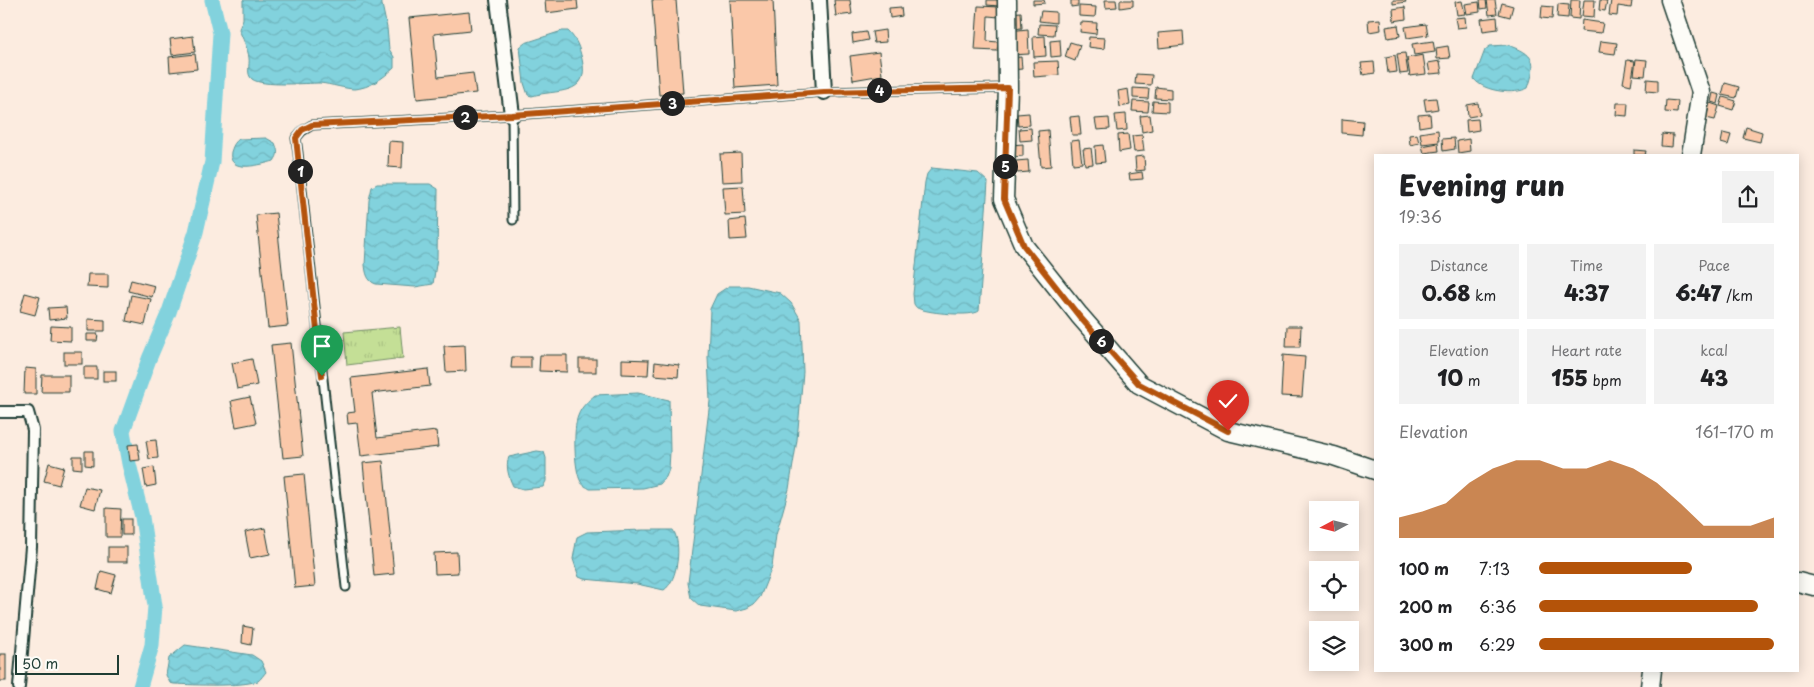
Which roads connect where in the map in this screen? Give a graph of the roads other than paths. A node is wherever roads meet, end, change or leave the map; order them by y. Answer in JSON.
{"nodes":[{"id":1,"x":498,"y":0,"type":"edge"},
{"id":2,"x":819,"y":0,"type":"edge"},
{"id":3,"x":1007,"y":0,"type":"edge"},
{"id":4,"x":1670,"y":0,"type":"edge"},
{"id":5,"x":1008,"y":88,"type":"junction"},
{"id":6,"x":824,"y":92,"type":"junction"},
{"id":7,"x":512,"y":115,"type":"junction"},
{"id":8,"x":1691,"y":154,"type":"edge"},
{"id":9,"x":513,"y":220,"type":"dead end"},
{"id":10,"x":0,"y":412,"type":"edge"},
{"id":11,"x":1374,"y":470,"type":"edge"},
{"id":12,"x":1799,"y":582,"type":"edge"},
{"id":13,"x":1814,"y":586,"type":"edge"},
{"id":14,"x":346,"y":587,"type":"dead end"},
{"id":15,"x":1652,"y":672,"type":"edge"},
{"id":16,"x":19,"y":687,"type":"edge"},
{"id":17,"x":1650,"y":687,"type":"edge"}],
"edges":[{"from":1,"to":7,"type":"street"},
{"from":2,"to":6,"type":"street"},
{"from":3,"to":5,"type":"street"},
{"from":4,"to":8,"type":"street"},
{"from":5,"to":6,"type":"lane"},
{"from":5,"to":11,"type":"street"},
{"from":6,"to":7,"type":"lane"},
{"from":7,"to":9,"type":"lane"},
{"from":7,"to":14,"type":"lane"},
{"from":10,"to":16,"type":"street"},
{"from":12,"to":13,"type":"street"},
{"from":15,"to":17,"type":"street"}]}
